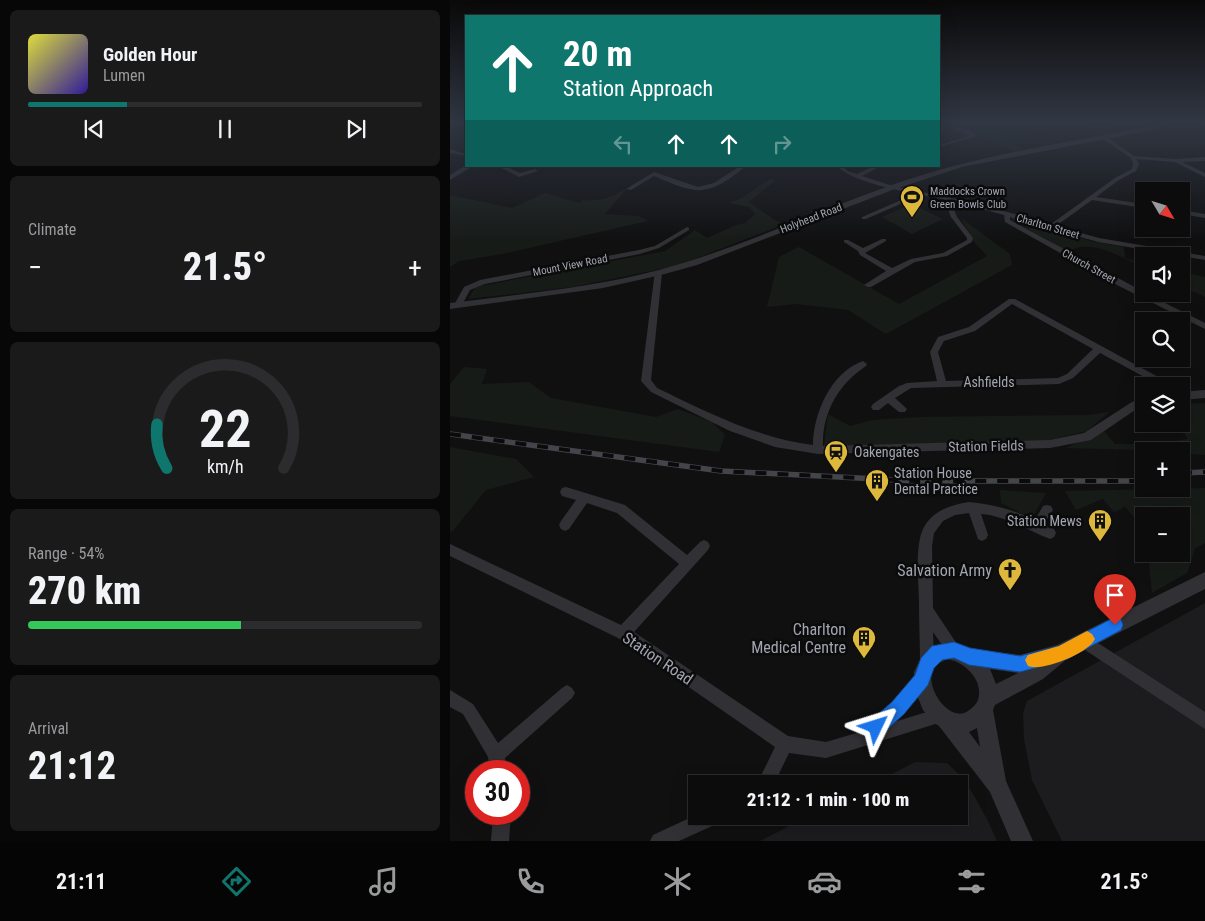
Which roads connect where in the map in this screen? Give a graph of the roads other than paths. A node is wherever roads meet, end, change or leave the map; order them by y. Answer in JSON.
{"nodes":[{"id":1,"x":978,"y":161,"type":"edge"},
{"id":2,"x":1134,"y":161,"type":"edge"},
{"id":3,"x":1169,"y":161,"type":"edge"},
{"id":4,"x":1183,"y":161,"type":"edge"},
{"id":5,"x":1176,"y":162,"type":"junction"},
{"id":6,"x":468,"y":167,"type":"edge"},
{"id":7,"x":502,"y":167,"type":"edge"},
{"id":8,"x":656,"y":167,"type":"edge"},
{"id":9,"x":742,"y":167,"type":"edge"},
{"id":10,"x":840,"y":167,"type":"edge"},
{"id":11,"x":877,"y":167,"type":"edge"},
{"id":12,"x":535,"y":171,"type":"dead end"},
{"id":13,"x":654,"y":174,"type":"junction"},
{"id":14,"x":857,"y":176,"type":"junction"},
{"id":15,"x":1205,"y":176,"type":"edge"},
{"id":16,"x":450,"y":178,"type":"edge"},
{"id":17,"x":892,"y":187,"type":"junction"},
{"id":18,"x":629,"y":189,"type":"dead end"},
{"id":19,"x":918,"y":194,"type":"junction"},
{"id":20,"x":1091,"y":198,"type":"junction"},
{"id":21,"x":956,"y":200,"type":"junction"},
{"id":22,"x":1135,"y":205,"type":"edge"},
{"id":23,"x":1007,"y":214,"type":"junction"},
{"id":24,"x":1190,"y":214,"type":"edge"},
{"id":25,"x":1205,"y":216,"type":"edge"},
{"id":26,"x":864,"y":218,"type":"dead end"},
{"id":27,"x":1051,"y":227,"type":"junction"},
{"id":28,"x":687,"y":230,"type":"dead end"},
{"id":29,"x":884,"y":240,"type":"dead end"},
{"id":30,"x":846,"y":241,"type":"dead end"},
{"id":31,"x":862,"y":251,"type":"junction"},
{"id":32,"x":1205,"y":258,"type":"edge"},
{"id":33,"x":893,"y":270,"type":"junction"},
{"id":34,"x":658,"y":273,"type":"junction"},
{"id":35,"x":868,"y":285,"type":"dead end"},
{"id":36,"x":454,"y":306,"type":"edge"},
{"id":37,"x":1205,"y":326,"type":"edge"},
{"id":38,"x":1098,"y":349,"type":"junction"},
{"id":39,"x":863,"y":364,"type":"dead end"},
{"id":40,"x":1151,"y":377,"type":"edge"},
{"id":41,"x":942,"y":383,"type":"junction"},
{"id":42,"x":1205,"y":394,"type":"edge"},
{"id":43,"x":1190,"y":395,"type":"edge"},
{"id":44,"x":888,"y":398,"type":"junction"},
{"id":45,"x":1135,"y":405,"type":"edge"},
{"id":46,"x":876,"y":407,"type":"dead end"},
{"id":47,"x":902,"y":409,"type":"dead end"},
{"id":48,"x":818,"y":450,"type":"junction"},
{"id":49,"x":566,"y":492,"type":"dead end"},
{"id":50,"x":584,"y":498,"type":"junction"},
{"id":51,"x":973,"y":508,"type":"junction"},
{"id":52,"x":1047,"y":510,"type":"dead end"},
{"id":53,"x":565,"y":525,"type":"dead end"},
{"id":54,"x":1038,"y":526,"type":"junction"},
{"id":55,"x":1050,"y":533,"type":"dead end"},
{"id":56,"x":982,"y":535,"type":"dead end"},
{"id":57,"x":704,"y":546,"type":"dead end"},
{"id":58,"x":450,"y":550,"type":"edge"},
{"id":59,"x":687,"y":564,"type":"junction"},
{"id":60,"x":1205,"y":580,"type":"edge"},
{"id":61,"x":926,"y":610,"type":"junction"},
{"id":62,"x":623,"y":633,"type":"junction"},
{"id":63,"x":1084,"y":641,"type":"junction"},
{"id":64,"x":962,"y":653,"type":"junction"},
{"id":65,"x":1061,"y":653,"type":"junction"},
{"id":66,"x":925,"y":671,"type":"junction"},
{"id":67,"x":567,"y":693,"type":"dead end"},
{"id":68,"x":450,"y":698,"type":"edge"},
{"id":69,"x":985,"y":704,"type":"junction"},
{"id":70,"x":943,"y":718,"type":"junction"},
{"id":71,"x":1205,"y":721,"type":"edge"},
{"id":72,"x":865,"y":737,"type":"junction"},
{"id":73,"x":785,"y":744,"type":"junction"},
{"id":74,"x":495,"y":760,"type":"edge"},
{"id":75,"x":500,"y":760,"type":"edge"},
{"id":76,"x":770,"y":775,"type":"edge"},
{"id":77,"x":997,"y":785,"type":"junction"},
{"id":78,"x":501,"y":825,"type":"edge"},
{"id":79,"x":695,"y":825,"type":"edge"},
{"id":80,"x":500,"y":841,"type":"edge"},
{"id":81,"x":659,"y":841,"type":"edge"},
{"id":82,"x":1022,"y":841,"type":"edge"}],
"edges":[{"from":1,"to":17,"type":"street","name":"Holyhead Road"},
{"from":2,"to":20,"type":"street"},
{"from":3,"to":5,"type":"street"},
{"from":4,"to":5,"type":"street"},
{"from":5,"to":15,"type":"street"},
{"from":6,"to":16,"type":"street"},
{"from":7,"to":12,"type":"street"},
{"from":8,"to":13,"type":"street"},
{"from":9,"to":13,"type":"street"},
{"from":10,"to":14,"type":"street","name":"Charlton Street"},
{"from":11,"to":14,"type":"street"},
{"from":13,"to":18,"type":"street"},
{"from":14,"to":17,"type":"street","name":"Charlton Street"},
{"from":17,"to":19,"type":"street","name":"Charlton Street"},
{"from":17,"to":34,"type":"street","name":"Holyhead Road"},
{"from":19,"to":21,"type":"street","name":"Charlton Street"},
{"from":19,"to":26,"type":"street"},
{"from":20,"to":22,"type":"street"},
{"from":20,"to":27,"type":"street"},
{"from":21,"to":23,"type":"street","name":"Charlton Street"},
{"from":21,"to":33,"type":"street"},
{"from":23,"to":27,"type":"street","name":"Charlton Street"},
{"from":23,"to":37,"type":"street","name":"Church Street"},
{"from":24,"to":25,"type":"street"},
{"from":27,"to":32,"type":"street","name":"Charlton Street"},
{"from":28,"to":36,"type":"street","name":"Mount View Road"},
{"from":29,"to":31,"type":"street"},
{"from":30,"to":31,"type":"street"},
{"from":31,"to":33,"type":"street"},
{"from":33,"to":35,"type":"street"},
{"from":34,"to":36,"type":"street","name":"Holyhead Road"},
{"from":34,"to":48,"type":"street","name":"Station Fields"},
{"from":38,"to":40,"type":"street"},
{"from":38,"to":41,"type":"street","name":"Ashfields"},
{"from":38,"to":41,"type":"street"},
{"from":39,"to":48,"type":"street"},
{"from":41,"to":44,"type":"street","name":"Ashfields"},
{"from":42,"to":43,"type":"street"},
{"from":44,"to":46,"type":"street","name":"Ashfields"},
{"from":44,"to":47,"type":"street"},
{"from":45,"to":48,"type":"street","name":"Station Fields"},
{"from":49,"to":50,"type":"street"},
{"from":50,"to":53,"type":"street"},
{"from":50,"to":59,"type":"street"},
{"from":51,"to":54,"type":"street"},
{"from":51,"to":56,"type":"street"},
{"from":51,"to":61,"type":"street"},
{"from":52,"to":54,"type":"street"},
{"from":54,"to":55,"type":"street"},
{"from":57,"to":59,"type":"street"},
{"from":58,"to":62,"type":"street","name":"Station Road"},
{"from":59,"to":62,"type":"street"},
{"from":60,"to":63,"type":"street"},
{"from":61,"to":64,"type":"street"},
{"from":61,"to":66,"type":"street"},
{"from":62,"to":73,"type":"street","name":"Station Road"},
{"from":63,"to":65,"type":"street"},
{"from":63,"to":71,"type":"street"},
{"from":64,"to":65,"type":"street"},
{"from":64,"to":66,"type":"street"},
{"from":64,"to":69,"type":"street"},
{"from":65,"to":69,"type":"street"},
{"from":66,"to":70,"type":"street"},
{"from":66,"to":72,"type":"street","name":"Station Road"},
{"from":67,"to":75,"type":"street"},
{"from":68,"to":74,"type":"street"},
{"from":69,"to":70,"type":"street"},
{"from":69,"to":77,"type":"street"},
{"from":70,"to":72,"type":"street","name":"Station Road"},
{"from":70,"to":77,"type":"street"},
{"from":72,"to":73,"type":"street","name":"Station Road"},
{"from":73,"to":76,"type":"street"},
{"from":77,"to":82,"type":"street"},
{"from":78,"to":80,"type":"street"},
{"from":79,"to":81,"type":"street"}]}
